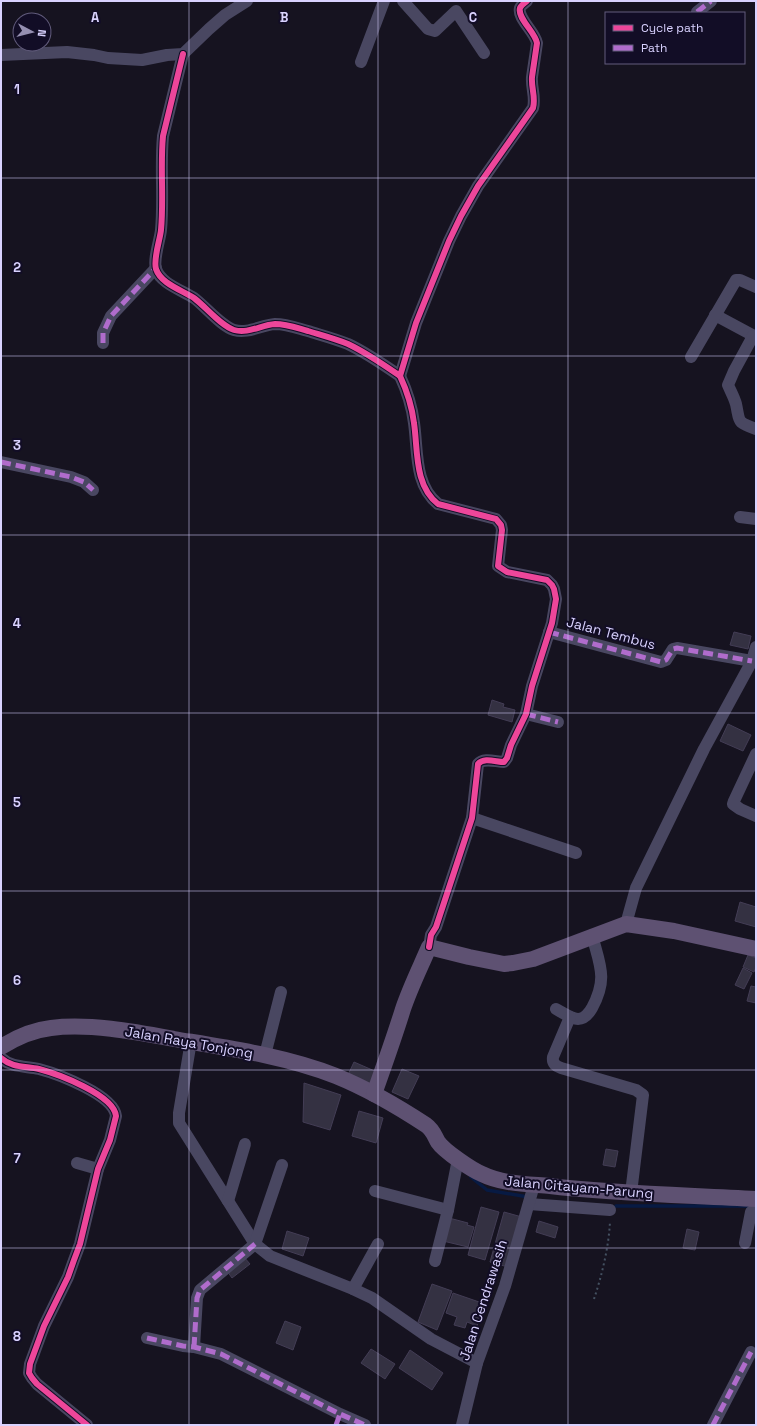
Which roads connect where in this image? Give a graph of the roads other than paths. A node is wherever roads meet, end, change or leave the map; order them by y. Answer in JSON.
{"nodes":[{"id":1,"x":247,"y":1,"type":"edge"},
{"id":2,"x":384,"y":1,"type":"edge"},
{"id":3,"x":403,"y":1,"type":"edge"},
{"id":4,"x":527,"y":1,"type":"edge"},
{"id":5,"x":711,"y":1,"type":"edge"},
{"id":6,"x":697,"y":12,"type":"edge"},
{"id":7,"x":484,"y":52,"type":"dead end"},
{"id":8,"x":183,"y":54,"type":"junction"},
{"id":9,"x":1,"y":55,"type":"edge"},
{"id":10,"x":361,"y":62,"type":"dead end"},
{"id":11,"x":156,"y":268,"type":"junction"},
{"id":12,"x":756,"y":287,"type":"edge"},
{"id":13,"x":715,"y":315,"type":"junction"},
{"id":14,"x":754,"y":337,"type":"edge"},
{"id":15,"x":103,"y":343,"type":"dead end"},
{"id":16,"x":692,"y":357,"type":"dead end"},
{"id":17,"x":400,"y":376,"type":"junction"},
{"id":18,"x":756,"y":429,"type":"edge"},
{"id":19,"x":1,"y":462,"type":"edge"},
{"id":20,"x":93,"y":490,"type":"dead end"},
{"id":21,"x":740,"y":517,"type":"dead end"},
{"id":22,"x":756,"y":519,"type":"edge"},
{"id":23,"x":549,"y":632,"type":"junction"},
{"id":24,"x":756,"y":646,"type":"edge"},
{"id":25,"x":752,"y":662,"type":"junction"},
{"id":26,"x":526,"y":714,"type":"junction"},
{"id":27,"x":558,"y":722,"type":"dead end"},
{"id":28,"x":756,"y":754,"type":"edge"},
{"id":29,"x":756,"y":816,"type":"edge"},
{"id":30,"x":472,"y":818,"type":"junction"},
{"id":31,"x":576,"y":853,"type":"dead end"},
{"id":32,"x":626,"y":924,"type":"junction"},
{"id":33,"x":592,"y":935,"type":"junction"},
{"id":34,"x":430,"y":948,"type":"junction"},
{"id":35,"x":756,"y":949,"type":"edge"},
{"id":36,"x":281,"y":992,"type":"dead end"},
{"id":37,"x":556,"y":1009,"type":"dead end"},
{"id":38,"x":570,"y":1017,"type":"junction"},
{"id":39,"x":191,"y":1041,"type":"junction"},
{"id":40,"x":1,"y":1047,"type":"edge"},
{"id":41,"x":265,"y":1055,"type":"junction"},
{"id":42,"x":1,"y":1058,"type":"edge"},
{"id":43,"x":374,"y":1094,"type":"junction"},
{"id":44,"x":245,"y":1144,"type":"dead end"},
{"id":45,"x":458,"y":1159,"type":"junction"},
{"id":46,"x":77,"y":1162,"type":"dead end"},
{"id":47,"x":282,"y":1165,"type":"dead end"},
{"id":48,"x":98,"y":1168,"type":"junction"},
{"id":49,"x":375,"y":1191,"type":"dead end"},
{"id":50,"x":631,"y":1193,"type":"junction"},
{"id":51,"x":531,"y":1196,"type":"junction"},
{"id":52,"x":756,"y":1199,"type":"edge"},
{"id":53,"x":228,"y":1201,"type":"junction"},
{"id":54,"x":756,"y":1209,"type":"edge"},
{"id":55,"x":448,"y":1210,"type":"junction"},
{"id":56,"x":610,"y":1210,"type":"road end"},
{"id":57,"x":745,"y":1243,"type":"dead end"},
{"id":58,"x":255,"y":1244,"type":"junction"},
{"id":59,"x":378,"y":1244,"type":"dead end"},
{"id":60,"x":435,"y":1261,"type":"dead end"},
{"id":61,"x":353,"y":1289,"type":"junction"},
{"id":62,"x":147,"y":1338,"type":"dead end"},
{"id":63,"x":194,"y":1347,"type":"junction"},
{"id":64,"x":751,"y":1352,"type":"dead end"},
{"id":65,"x":477,"y":1363,"type":"junction"},
{"id":66,"x":338,"y":1419,"type":"edge"},
{"id":67,"x":87,"y":1425,"type":"edge"},
{"id":68,"x":365,"y":1425,"type":"edge"},
{"id":69,"x":462,"y":1425,"type":"edge"},
{"id":70,"x":714,"y":1425,"type":"edge"}],
"edges":[{"from":1,"to":8,"type":"street"},
{"from":2,"to":10,"type":"street"},
{"from":3,"to":7,"type":"street"},
{"from":4,"to":17,"type":"street"},
{"from":5,"to":6,"type":"street"},
{"from":8,"to":9,"type":"street"},
{"from":8,"to":11,"type":"street"},
{"from":11,"to":15,"type":"street"},
{"from":11,"to":17,"type":"street"},
{"from":12,"to":13,"type":"street"},
{"from":13,"to":14,"type":"street"},
{"from":13,"to":16,"type":"street"},
{"from":14,"to":18,"type":"street"},
{"from":17,"to":23,"type":"street"},
{"from":19,"to":20,"type":"street"},
{"from":21,"to":22,"type":"street"},
{"from":23,"to":25,"type":"street","name":"Jalan Tembus"},
{"from":23,"to":26,"type":"street"},
{"from":24,"to":25,"type":"street"},
{"from":25,"to":32,"type":"street"},
{"from":26,"to":27,"type":"street"},
{"from":26,"to":30,"type":"street"},
{"from":28,"to":29,"type":"street"},
{"from":30,"to":31,"type":"street"},
{"from":30,"to":34,"type":"street"},
{"from":32,"to":33,"type":"main road"},
{"from":32,"to":35,"type":"main road"},
{"from":33,"to":34,"type":"main road"},
{"from":33,"to":38,"type":"street"},
{"from":34,"to":43,"type":"main road"},
{"from":36,"to":41,"type":"street"},
{"from":37,"to":38,"type":"street"},
{"from":38,"to":50,"type":"street"},
{"from":39,"to":40,"type":"main road","name":"Jalan Raya Tonjong"},
{"from":39,"to":41,"type":"main road","name":"Jalan Raya Tonjong"},
{"from":39,"to":53,"type":"street"},
{"from":41,"to":43,"type":"main road","name":"Jalan Raya Tonjong"},
{"from":42,"to":48,"type":"street"},
{"from":43,"to":45,"type":"main road","name":"Jalan Citayam-Parung"},
{"from":44,"to":53,"type":"street"},
{"from":45,"to":51,"type":"main road","name":"Jalan Citayam-Parung"},
{"from":45,"to":55,"type":"street"},
{"from":46,"to":48,"type":"street"},
{"from":47,"to":58,"type":"street"},
{"from":48,"to":67,"type":"street"},
{"from":49,"to":55,"type":"street"},
{"from":50,"to":51,"type":"main road","name":"Jalan Citayam-Parung"},
{"from":50,"to":52,"type":"main road","name":"Jalan Citayam-Parung"},
{"from":51,"to":56,"type":"street"},
{"from":51,"to":65,"type":"street","name":"Jalan Cendrawasih"},
{"from":53,"to":58,"type":"street"},
{"from":54,"to":57,"type":"street"},
{"from":55,"to":60,"type":"street"},
{"from":58,"to":61,"type":"street"},
{"from":58,"to":63,"type":"street"},
{"from":59,"to":61,"type":"street"},
{"from":61,"to":65,"type":"street"},
{"from":62,"to":63,"type":"street"},
{"from":63,"to":66,"type":"street"},
{"from":64,"to":70,"type":"street"},
{"from":65,"to":69,"type":"street","name":"Jalan Cendrawasih"},
{"from":66,"to":68,"type":"street"}]}
